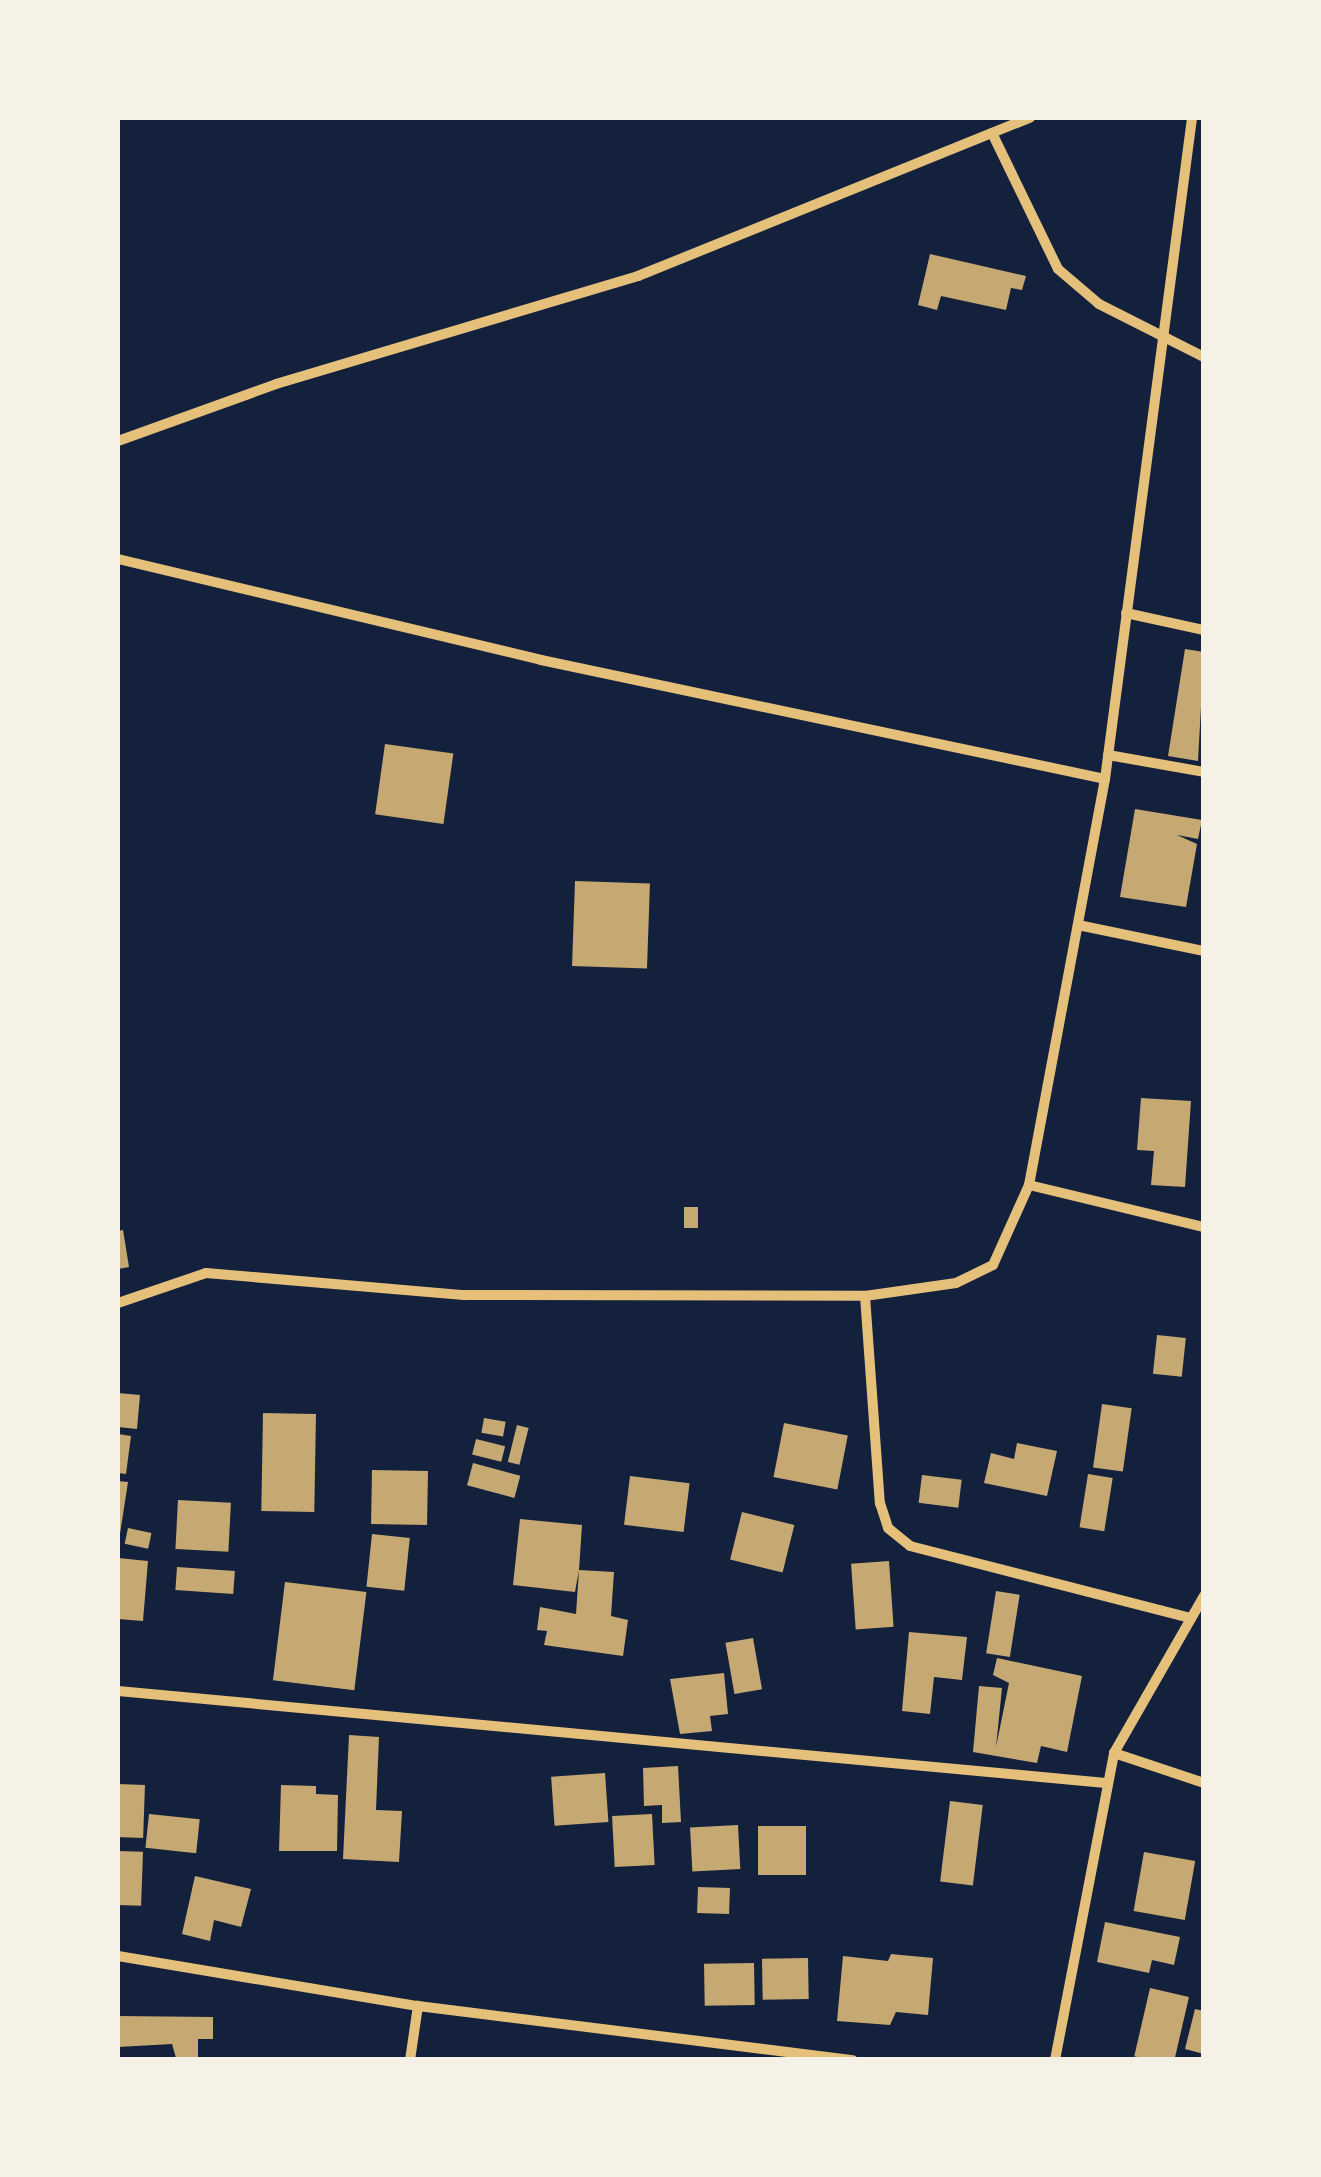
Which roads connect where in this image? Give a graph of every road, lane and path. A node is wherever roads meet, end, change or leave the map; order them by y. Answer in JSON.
{"nodes":[{"id":1,"x":1030,"y":118,"type":"edge"},
{"id":2,"x":1192,"y":118,"type":"edge"},
{"id":3,"x":992,"y":133,"type":"junction"},
{"id":4,"x":1161,"y":336,"type":"junction"},
{"id":5,"x":1204,"y":357,"type":"edge"},
{"id":6,"x":118,"y":441,"type":"edge"},
{"id":7,"x":118,"y":559,"type":"edge"},
{"id":8,"x":1126,"y":613,"type":"junction"},
{"id":9,"x":1204,"y":630,"type":"edge"},
{"id":10,"x":1108,"y":754,"type":"junction"},
{"id":11,"x":1204,"y":772,"type":"edge"},
{"id":12,"x":1105,"y":780,"type":"junction"},
{"id":13,"x":1078,"y":925,"type":"junction"},
{"id":14,"x":1204,"y":951,"type":"edge"},
{"id":15,"x":1029,"y":1186,"type":"junction"},
{"id":16,"x":1204,"y":1227,"type":"edge"},
{"id":17,"x":866,"y":1296,"type":"junction"},
{"id":18,"x":118,"y":1303,"type":"edge"},
{"id":19,"x":1204,"y":1596,"type":"edge"},
{"id":20,"x":1191,"y":1618,"type":"junction"},
{"id":21,"x":118,"y":1690,"type":"edge"},
{"id":22,"x":1114,"y":1753,"type":"junction"},
{"id":23,"x":1106,"y":1783,"type":"junction"},
{"id":24,"x":1204,"y":1783,"type":"edge"},
{"id":25,"x":118,"y":1956,"type":"edge"},
{"id":26,"x":418,"y":2006,"type":"junction"},
{"id":27,"x":410,"y":2060,"type":"edge"},
{"id":28,"x":853,"y":2060,"type":"edge"},
{"id":29,"x":1056,"y":2060,"type":"edge"}],
"edges":[{"from":1,"to":3,"type":"street"},
{"from":2,"to":4,"type":"street"},
{"from":3,"to":4,"type":"street"},
{"from":3,"to":6,"type":"street"},
{"from":4,"to":5,"type":"street"},
{"from":4,"to":8,"type":"street"},
{"from":7,"to":12,"type":"street"},
{"from":8,"to":9,"type":"street"},
{"from":8,"to":10,"type":"street"},
{"from":10,"to":11,"type":"street"},
{"from":10,"to":12,"type":"street"},
{"from":12,"to":13,"type":"street"},
{"from":13,"to":14,"type":"street"},
{"from":13,"to":15,"type":"street"},
{"from":15,"to":16,"type":"street"},
{"from":15,"to":17,"type":"street"},
{"from":17,"to":18,"type":"street"},
{"from":17,"to":20,"type":"street"},
{"from":19,"to":20,"type":"street"},
{"from":20,"to":22,"type":"street"},
{"from":21,"to":23,"type":"street"},
{"from":22,"to":23,"type":"street"},
{"from":22,"to":24,"type":"street"},
{"from":23,"to":29,"type":"street"},
{"from":25,"to":26,"type":"street"},
{"from":26,"to":27,"type":"street"},
{"from":26,"to":28,"type":"street"}]}
